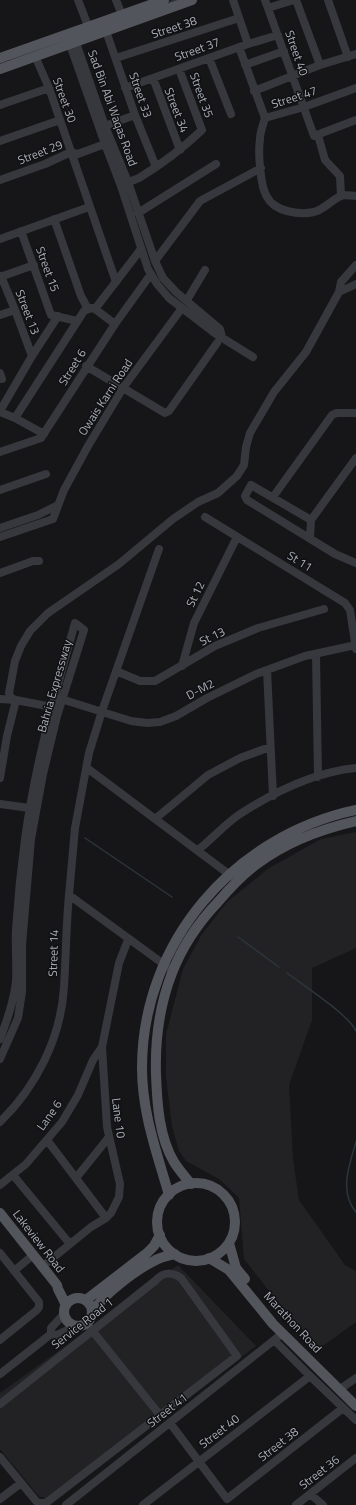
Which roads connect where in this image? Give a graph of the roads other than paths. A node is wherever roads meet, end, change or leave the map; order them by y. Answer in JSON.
{"nodes":[{"id":1,"x":78,"y":0,"type":"edge"},
{"id":2,"x":116,"y":0,"type":"edge"},
{"id":3,"x":164,"y":0,"type":"edge"},
{"id":4,"x":192,"y":0,"type":"edge"},
{"id":5,"x":232,"y":0,"type":"edge"},
{"id":6,"x":265,"y":0,"type":"edge"},
{"id":7,"x":295,"y":0,"type":"edge"},
{"id":8,"x":328,"y":0,"type":"edge"},
{"id":9,"x":268,"y":8,"type":"junction"},
{"id":10,"x":122,"y":15,"type":"junction"},
{"id":11,"x":239,"y":18,"type":"junction"},
{"id":12,"x":106,"y":30,"type":"junction"},
{"id":13,"x":90,"y":31,"type":"junction"},
{"id":14,"x":278,"y":35,"type":"junction"},
{"id":15,"x":71,"y":38,"type":"junction"},
{"id":16,"x":248,"y":44,"type":"junction"},
{"id":17,"x":239,"y":47,"type":"junction"},
{"id":18,"x":284,"y":51,"type":"junction"},
{"id":19,"x":35,"y":56,"type":"junction"},
{"id":20,"x":352,"y":56,"type":"edge"},
{"id":21,"x":0,"y":58,"type":"edge"},
{"id":22,"x":116,"y":58,"type":"junction"},
{"id":23,"x":209,"y":58,"type":"junction"},
{"id":24,"x":245,"y":65,"type":"junction"},
{"id":25,"x":320,"y":65,"type":"junction"},
{"id":26,"x":179,"y":68,"type":"junction"},
{"id":27,"x":0,"y":69,"type":"edge"},
{"id":28,"x":292,"y":76,"type":"junction"},
{"id":29,"x":153,"y":78,"type":"junction"},
{"id":30,"x":49,"y":88,"type":"junction"},
{"id":31,"x":125,"y":88,"type":"junction"},
{"id":32,"x":356,"y":88,"type":"edge"},
{"id":33,"x":254,"y":91,"type":"junction"},
{"id":34,"x":0,"y":105,"type":"edge"},
{"id":35,"x":304,"y":107,"type":"junction"},
{"id":36,"x":231,"y":114,"type":"dead end"},
{"id":37,"x":135,"y":115,"type":"junction"},
{"id":38,"x":265,"y":118,"type":"junction"},
{"id":39,"x":60,"y":120,"type":"junction"},
{"id":40,"x":356,"y":120,"type":"edge"},
{"id":41,"x":105,"y":126,"type":"junction"},
{"id":42,"x":316,"y":136,"type":"junction"},
{"id":43,"x":0,"y":141,"type":"edge"},
{"id":44,"x":108,"y":143,"type":"junction"},
{"id":45,"x":180,"y":150,"type":"junction"},
{"id":46,"x":71,"y":152,"type":"junction"},
{"id":47,"x":216,"y":164,"type":"dead end"},
{"id":48,"x":156,"y":167,"type":"junction"},
{"id":49,"x":261,"y":168,"type":"junction"},
{"id":50,"x":0,"y":180,"type":"edge"},
{"id":51,"x":124,"y":184,"type":"junction"},
{"id":52,"x":341,"y":196,"type":"junction"},
{"id":53,"x":356,"y":196,"type":"edge"},
{"id":54,"x":89,"y":207,"type":"junction"},
{"id":55,"x":138,"y":213,"type":"junction"},
{"id":56,"x":54,"y":219,"type":"junction"},
{"id":57,"x":21,"y":231,"type":"junction"},
{"id":58,"x":0,"y":238,"type":"edge"},
{"id":59,"x":141,"y":249,"type":"junction"},
{"id":60,"x":155,"y":262,"type":"junction"},
{"id":61,"x":34,"y":265,"type":"junction"},
{"id":62,"x":356,"y":266,"type":"edge"},
{"id":63,"x":205,"y":270,"type":"dead end"},
{"id":64,"x":151,"y":274,"type":"junction"},
{"id":65,"x":0,"y":276,"type":"edge"},
{"id":66,"x":116,"y":282,"type":"junction"},
{"id":67,"x":356,"y":284,"type":"edge"},
{"id":68,"x":339,"y":292,"type":"junction"},
{"id":69,"x":187,"y":300,"type":"junction"},
{"id":70,"x":182,"y":308,"type":"junction"},
{"id":71,"x":92,"y":309,"type":"junction"},
{"id":72,"x":16,"y":310,"type":"junction"},
{"id":73,"x":0,"y":315,"type":"edge"},
{"id":74,"x":55,"y":315,"type":"junction"},
{"id":75,"x":77,"y":321,"type":"junction"},
{"id":76,"x":114,"y":324,"type":"junction"},
{"id":77,"x":220,"y":340,"type":"junction"},
{"id":78,"x":32,"y":356,"type":"junction"},
{"id":79,"x":253,"y":357,"type":"dead end"},
{"id":80,"x":86,"y":366,"type":"junction"},
{"id":81,"x":123,"y":388,"type":"junction"},
{"id":82,"x":0,"y":412,"type":"edge"},
{"id":83,"x":356,"y":412,"type":"edge"},
{"id":84,"x":15,"y":418,"type":"junction"},
{"id":85,"x":44,"y":434,"type":"junction"},
{"id":86,"x":0,"y":452,"type":"edge"},
{"id":87,"x":356,"y":458,"type":"edge"},
{"id":88,"x":46,"y":474,"type":"dead end"},
{"id":89,"x":0,"y":490,"type":"edge"},
{"id":90,"x":273,"y":497,"type":"junction"},
{"id":91,"x":58,"y":505,"type":"junction"},
{"id":92,"x":205,"y":517,"type":"dead end"},
{"id":93,"x":311,"y":520,"type":"junction"},
{"id":94,"x":0,"y":528,"type":"edge"},
{"id":95,"x":0,"y":537,"type":"edge"},
{"id":96,"x":238,"y":537,"type":"junction"},
{"id":97,"x":310,"y":538,"type":"junction"},
{"id":98,"x":159,"y":549,"type":"dead end"},
{"id":99,"x":39,"y":561,"type":"dead end"},
{"id":100,"x":356,"y":563,"type":"edge"},
{"id":101,"x":0,"y":572,"type":"edge"},
{"id":102,"x":324,"y":609,"type":"dead end"},
{"id":103,"x":356,"y":645,"type":"edge"},
{"id":104,"x":356,"y":650,"type":"edge"},
{"id":105,"x":316,"y":654,"type":"junction"},
{"id":106,"x":182,"y":666,"type":"junction"},
{"id":107,"x":267,"y":670,"type":"junction"},
{"id":108,"x":116,"y":672,"type":"junction"},
{"id":109,"x":58,"y":698,"type":"junction"},
{"id":110,"x":0,"y":699,"type":"edge"},
{"id":111,"x":16,"y":700,"type":"junction"},
{"id":112,"x":56,"y":708,"type":"junction"},
{"id":113,"x":102,"y":711,"type":"junction"},
{"id":114,"x":270,"y":747,"type":"junction"},
{"id":115,"x":87,"y":768,"type":"junction"},
{"id":116,"x":356,"y":768,"type":"edge"},
{"id":117,"x":318,"y":777,"type":"junction"},
{"id":118,"x":0,"y":778,"type":"edge"},
{"id":119,"x":273,"y":796,"type":"junction"},
{"id":120,"x":0,"y":804,"type":"edge"},
{"id":121,"x":29,"y":808,"type":"junction"},
{"id":122,"x":356,"y":810,"type":"edge"},
{"id":123,"x":155,"y":818,"type":"junction"},
{"id":124,"x":356,"y":821,"type":"edge"},
{"id":125,"x":198,"y":850,"type":"junction"},
{"id":126,"x":230,"y":874,"type":"junction"},
{"id":127,"x":238,"y":881,"type":"junction"},
{"id":128,"x":69,"y":895,"type":"junction"},
{"id":129,"x":128,"y":940,"type":"junction"},
{"id":130,"x":163,"y":965,"type":"junction"},
{"id":131,"x":173,"y":971,"type":"junction"},
{"id":132,"x":0,"y":1039,"type":"edge"},
{"id":133,"x":102,"y":1047,"type":"junction"},
{"id":134,"x":0,"y":1059,"type":"edge"},
{"id":135,"x":0,"y":1122,"type":"edge"},
{"id":136,"x":109,"y":1137,"type":"junction"},
{"id":137,"x":47,"y":1140,"type":"junction"},
{"id":138,"x":13,"y":1175,"type":"junction"},
{"id":139,"x":76,"y":1178,"type":"junction"},
{"id":140,"x":191,"y":1184,"type":"junction"},
{"id":141,"x":0,"y":1185,"type":"edge"},
{"id":142,"x":169,"y":1195,"type":"junction"},
{"id":143,"x":0,"y":1213,"type":"edge"},
{"id":144,"x":106,"y":1218,"type":"junction"},
{"id":145,"x":160,"y":1236,"type":"junction"},
{"id":146,"x":229,"y":1243,"type":"junction"},
{"id":147,"x":70,"y":1244,"type":"junction"},
{"id":148,"x":0,"y":1253,"type":"edge"},
{"id":149,"x":175,"y":1254,"type":"junction"},
{"id":150,"x":33,"y":1255,"type":"junction"},
{"id":151,"x":209,"y":1258,"type":"junction"},
{"id":152,"x":43,"y":1266,"type":"junction"},
{"id":153,"x":14,"y":1271,"type":"junction"},
{"id":154,"x":57,"y":1285,"type":"junction"},
{"id":155,"x":82,"y":1299,"type":"junction"},
{"id":156,"x":65,"y":1310,"type":"junction"},
{"id":157,"x":93,"y":1312,"type":"junction"},
{"id":158,"x":75,"y":1326,"type":"junction"},
{"id":159,"x":90,"y":1327,"type":"junction"},
{"id":160,"x":51,"y":1334,"type":"junction"},
{"id":161,"x":283,"y":1334,"type":"junction"},
{"id":162,"x":0,"y":1340,"type":"edge"},
{"id":163,"x":274,"y":1340,"type":"junction"},
{"id":164,"x":0,"y":1374,"type":"edge"},
{"id":165,"x":310,"y":1376,"type":"junction"},
{"id":166,"x":356,"y":1378,"type":"edge"},
{"id":167,"x":343,"y":1387,"type":"junction"},
{"id":168,"x":356,"y":1399,"type":"edge"},
{"id":169,"x":0,"y":1404,"type":"edge"},
{"id":170,"x":356,"y":1406,"type":"edge"},
{"id":171,"x":343,"y":1408,"type":"junction"},
{"id":172,"x":159,"y":1414,"type":"junction"},
{"id":173,"x":356,"y":1420,"type":"edge"},
{"id":174,"x":170,"y":1423,"type":"junction"},
{"id":175,"x":0,"y":1457,"type":"edge"},
{"id":176,"x":356,"y":1458,"type":"edge"},
{"id":177,"x":198,"y":1461,"type":"junction"},
{"id":178,"x":21,"y":1483,"type":"junction"},
{"id":179,"x":310,"y":1494,"type":"junction"},
{"id":180,"x":0,"y":1499,"type":"edge"},
{"id":181,"x":66,"y":1505,"type":"edge"},
{"id":182,"x":143,"y":1505,"type":"edge"},
{"id":183,"x":296,"y":1505,"type":"edge"},
{"id":184,"x":323,"y":1505,"type":"edge"}],
"edges":[{"from":1,"to":13,"type":"street"},
{"from":2,"to":10,"type":"street"},
{"from":3,"to":10,"type":"main road"},
{"from":4,"to":12,"type":"main road"},
{"from":5,"to":11,"type":"street"},
{"from":6,"to":9,"type":"street","name":"Street 40"},
{"from":7,"to":9,"type":"street"},
{"from":7,"to":25,"type":"street"},
{"from":8,"to":20,"type":"street"},
{"from":9,"to":14,"type":"street","name":"Street 40"},
{"from":10,"to":13,"type":"main road"},
{"from":11,"to":16,"type":"street"},
{"from":11,"to":22,"type":"street","name":"Street 38"},
{"from":12,"to":13,"type":"main road"},
{"from":12,"to":22,"type":"street","name":"Street 33"},
{"from":13,"to":15,"type":"main road"},
{"from":14,"to":16,"type":"street","name":"Street 37"},
{"from":14,"to":18,"type":"street","name":"Street 40"},
{"from":15,"to":19,"type":"main road"},
{"from":15,"to":21,"type":"main road"},
{"from":15,"to":41,"type":"street","name":"Sad Bin Abi Waqas Road"},
{"from":15,"to":44,"type":"street","name":"Sad Bin Abi Waqas Road"},
{"from":16,"to":17,"type":"street","name":"Street 37"},
{"from":17,"to":23,"type":"street","name":"Street 37"},
{"from":17,"to":24,"type":"street","name":"Street 47"},
{"from":18,"to":24,"type":"street"},
{"from":18,"to":28,"type":"street","name":"Street 40"},
{"from":19,"to":27,"type":"main road"},
{"from":19,"to":30,"type":"street","name":"Street 30"},
{"from":20,"to":25,"type":"street"},
{"from":22,"to":31,"type":"street","name":"Street 33"},
{"from":23,"to":26,"type":"street","name":"Street 37"},
{"from":23,"to":36,"type":"street"},
{"from":24,"to":33,"type":"street","name":"Street 47"},
{"from":25,"to":28,"type":"street"},
{"from":26,"to":29,"type":"street","name":"Street 37"},
{"from":26,"to":45,"type":"street","name":"Street 35"},
{"from":28,"to":33,"type":"street"},
{"from":28,"to":35,"type":"street","name":"Street 40"},
{"from":29,"to":31,"type":"street","name":"Street 37"},
{"from":29,"to":45,"type":"street","name":"Street 34"},
{"from":30,"to":34,"type":"street"},
{"from":30,"to":39,"type":"street","name":"Street 30"},
{"from":31,"to":37,"type":"street","name":"Street 33"},
{"from":32,"to":35,"type":"street","name":"Street 47"},
{"from":33,"to":38,"type":"street","name":"Street 47"},
{"from":35,"to":38,"type":"street","name":"Street 47"},
{"from":35,"to":42,"type":"street","name":"Street 40"},
{"from":37,"to":41,"type":"street"},
{"from":37,"to":48,"type":"street","name":"Street 33"},
{"from":38,"to":49,"type":"street"},
{"from":39,"to":43,"type":"street"},
{"from":39,"to":46,"type":"street","name":"Street 30"},
{"from":40,"to":42,"type":"street"},
{"from":41,"to":44,"type":"street","name":"Sad Bin Abi Waqas Road"},
{"from":42,"to":52,"type":"street","name":"Street 40"},
{"from":44,"to":46,"type":"street","name":"Street 29"},
{"from":44,"to":51,"type":"street"},
{"from":45,"to":48,"type":"street"},
{"from":46,"to":50,"type":"street","name":"Street 29"},
{"from":46,"to":54,"type":"street","name":"Street 30"},
{"from":47,"to":55,"type":"street"},
{"from":48,"to":51,"type":"street"},
{"from":49,"to":52,"type":"street"},
{"from":49,"to":60,"type":"street"},
{"from":51,"to":55,"type":"street"},
{"from":51,"to":59,"type":"street"},
{"from":52,"to":53,"type":"street"},
{"from":54,"to":56,"type":"street"},
{"from":54,"to":66,"type":"street","name":"Street 30"},
{"from":55,"to":60,"type":"street"},
{"from":56,"to":57,"type":"street"},
{"from":56,"to":71,"type":"street"},
{"from":57,"to":58,"type":"street"},
{"from":57,"to":61,"type":"street","name":"Street 15"},
{"from":59,"to":64,"type":"street"},
{"from":59,"to":66,"type":"street"},
{"from":60,"to":69,"type":"street"},
{"from":61,"to":65,"type":"street"},
{"from":61,"to":74,"type":"street","name":"Street 15"},
{"from":62,"to":68,"type":"street"},
{"from":63,"to":69,"type":"street"},
{"from":64,"to":70,"type":"street"},
{"from":64,"to":76,"type":"street","name":"Street 6"},
{"from":65,"to":72,"type":"street","name":"Street 13"},
{"from":66,"to":71,"type":"street"},
{"from":67,"to":68,"type":"street"},
{"from":68,"to":111,"type":"street"},
{"from":69,"to":77,"type":"street"},
{"from":70,"to":77,"type":"street"},
{"from":70,"to":81,"type":"street","name":"Owais Karni Road"},
{"from":71,"to":75,"type":"street"},
{"from":71,"to":76,"type":"street"},
{"from":72,"to":73,"type":"street"},
{"from":72,"to":78,"type":"street","name":"Street 13"},
{"from":74,"to":75,"type":"street"},
{"from":74,"to":78,"type":"street"},
{"from":75,"to":84,"type":"street"},
{"from":76,"to":80,"type":"street","name":"Street 6"},
{"from":77,"to":79,"type":"street"},
{"from":77,"to":81,"type":"street"},
{"from":78,"to":82,"type":"street"},
{"from":80,"to":81,"type":"street"},
{"from":80,"to":85,"type":"street","name":"Street 6"},
{"from":81,"to":91,"type":"street","name":"Owais Karni Road"},
{"from":82,"to":84,"type":"street"},
{"from":83,"to":90,"type":"street"},
{"from":84,"to":85,"type":"street"},
{"from":85,"to":86,"type":"street"},
{"from":87,"to":93,"type":"street"},
{"from":88,"to":89,"type":"street"},
{"from":90,"to":93,"type":"street"},
{"from":90,"to":97,"type":"street"},
{"from":91,"to":94,"type":"street"},
{"from":91,"to":95,"type":"street","name":"Owais Karni Road"},
{"from":92,"to":96,"type":"street","name":"St 11"},
{"from":93,"to":97,"type":"street"},
{"from":96,"to":103,"type":"street","name":"St 11"},
{"from":96,"to":106,"type":"street","name":"St 12"},
{"from":97,"to":100,"type":"street"},
{"from":98,"to":108,"type":"street","name":"Street 14"},
{"from":99,"to":101,"type":"street"},
{"from":102,"to":106,"type":"street","name":"St 13"},
{"from":103,"to":104,"type":"street","name":"St 11"},
{"from":103,"to":105,"type":"street","name":"D-M2"},
{"from":105,"to":107,"type":"street","name":"D-M2"},
{"from":105,"to":117,"type":"street"},
{"from":106,"to":108,"type":"street","name":"St 13"},
{"from":107,"to":113,"type":"street","name":"D-M2"},
{"from":107,"to":114,"type":"street"},
{"from":108,"to":113,"type":"street","name":"Street 14"},
{"from":109,"to":109,"type":"street","name":"Bahria Expressway"},
{"from":109,"to":112,"type":"street","name":"Bahria Expressway"},
{"from":109,"to":113,"type":"street","name":"D-M2"},
{"from":110,"to":111,"type":"street"},
{"from":111,"to":112,"type":"street"},
{"from":111,"to":118,"type":"street"},
{"from":112,"to":121,"type":"street","name":"Bahria Expressway"},
{"from":112,"to":134,"type":"street","name":"Bahria Expressway"},
{"from":113,"to":115,"type":"street","name":"Street 14"},
{"from":114,"to":119,"type":"street"},
{"from":114,"to":123,"type":"street"},
{"from":115,"to":123,"type":"street"},
{"from":115,"to":128,"type":"street","name":"Street 14"},
{"from":116,"to":117,"type":"street"},
{"from":117,"to":119,"type":"street"},
{"from":119,"to":125,"type":"street"},
{"from":120,"to":121,"type":"street"},
{"from":121,"to":132,"type":"street","name":"Bahria Expressway"},
{"from":122,"to":126,"type":"main road"},
{"from":123,"to":125,"type":"street"},
{"from":124,"to":127,"type":"main road"},
{"from":125,"to":126,"type":"street"},
{"from":126,"to":127,"type":"street"},
{"from":126,"to":130,"type":"main road"},
{"from":127,"to":131,"type":"main road"},
{"from":128,"to":129,"type":"street"},
{"from":128,"to":135,"type":"street","name":"Street 14"},
{"from":129,"to":130,"type":"street"},
{"from":129,"to":133,"type":"street","name":"Lane 10"},
{"from":130,"to":131,"type":"street"},
{"from":130,"to":142,"type":"main road"},
{"from":131,"to":140,"type":"main road"},
{"from":133,"to":136,"type":"street","name":"Lane 10"},
{"from":133,"to":137,"type":"street","name":"Lane 6"},
{"from":136,"to":139,"type":"street"},
{"from":136,"to":144,"type":"street","name":"Lane 10"},
{"from":137,"to":138,"type":"street","name":"Lane 6"},
{"from":137,"to":139,"type":"street"},
{"from":138,"to":141,"type":"street","name":"Lane 6"},
{"from":138,"to":147,"type":"street"},
{"from":139,"to":144,"type":"street"},
{"from":140,"to":142,"type":"main road"},
{"from":140,"to":146,"type":"main road"},
{"from":142,"to":145,"type":"main road"},
{"from":143,"to":150,"type":"main road","name":"Lakeview Road"},
{"from":144,"to":147,"type":"street","name":"Lane 10"},
{"from":145,"to":149,"type":"main road"},
{"from":145,"to":155,"type":"main road"},
{"from":146,"to":151,"type":"main road"},
{"from":146,"to":167,"type":"main road","name":"Marathon Road"},
{"from":147,"to":152,"type":"street","name":"Lane 10"},
{"from":148,"to":153,"type":"street"},
{"from":149,"to":151,"type":"main road"},
{"from":149,"to":157,"type":"main road"},
{"from":150,"to":152,"type":"main road","name":"Lakeview Road"},
{"from":150,"to":153,"type":"street"},
{"from":151,"to":161,"type":"main road","name":"Marathon Road"},
{"from":152,"to":154,"type":"main road","name":"Lakeview Road"},
{"from":153,"to":162,"type":"street"},
{"from":154,"to":155,"type":"main road"},
{"from":154,"to":156,"type":"main road"},
{"from":155,"to":156,"type":"main road"},
{"from":155,"to":157,"type":"main road"},
{"from":156,"to":158,"type":"main road"},
{"from":156,"to":160,"type":"street"},
{"from":157,"to":159,"type":"main road"},
{"from":158,"to":159,"type":"main road"},
{"from":158,"to":160,"type":"street"},
{"from":159,"to":169,"type":"street","name":"Service Road 1"},
{"from":159,"to":172,"type":"street"},
{"from":159,"to":172,"type":"street","name":"Service Road 1"},
{"from":160,"to":164,"type":"street"},
{"from":161,"to":163,"type":"street","name":"Street 41"},
{"from":161,"to":170,"type":"main road","name":"Marathon Road"},
{"from":163,"to":165,"type":"street"},
{"from":163,"to":174,"type":"street","name":"Street 41"},
{"from":165,"to":171,"type":"street"},
{"from":165,"to":177,"type":"street","name":"Street 40"},
{"from":166,"to":167,"type":"street"},
{"from":167,"to":168,"type":"main road","name":"Marathon Road"},
{"from":171,"to":173,"type":"street"},
{"from":171,"to":177,"type":"street","name":"Street 38"},
{"from":172,"to":178,"type":"street"},
{"from":174,"to":177,"type":"street"},
{"from":174,"to":181,"type":"street","name":"Street 41"},
{"from":175,"to":178,"type":"street"},
{"from":176,"to":179,"type":"street","name":"Street 36"},
{"from":177,"to":182,"type":"street","name":"Street 40"},
{"from":178,"to":180,"type":"street"},
{"from":179,"to":183,"type":"street","name":"Street 36"},
{"from":179,"to":184,"type":"street"}]}
